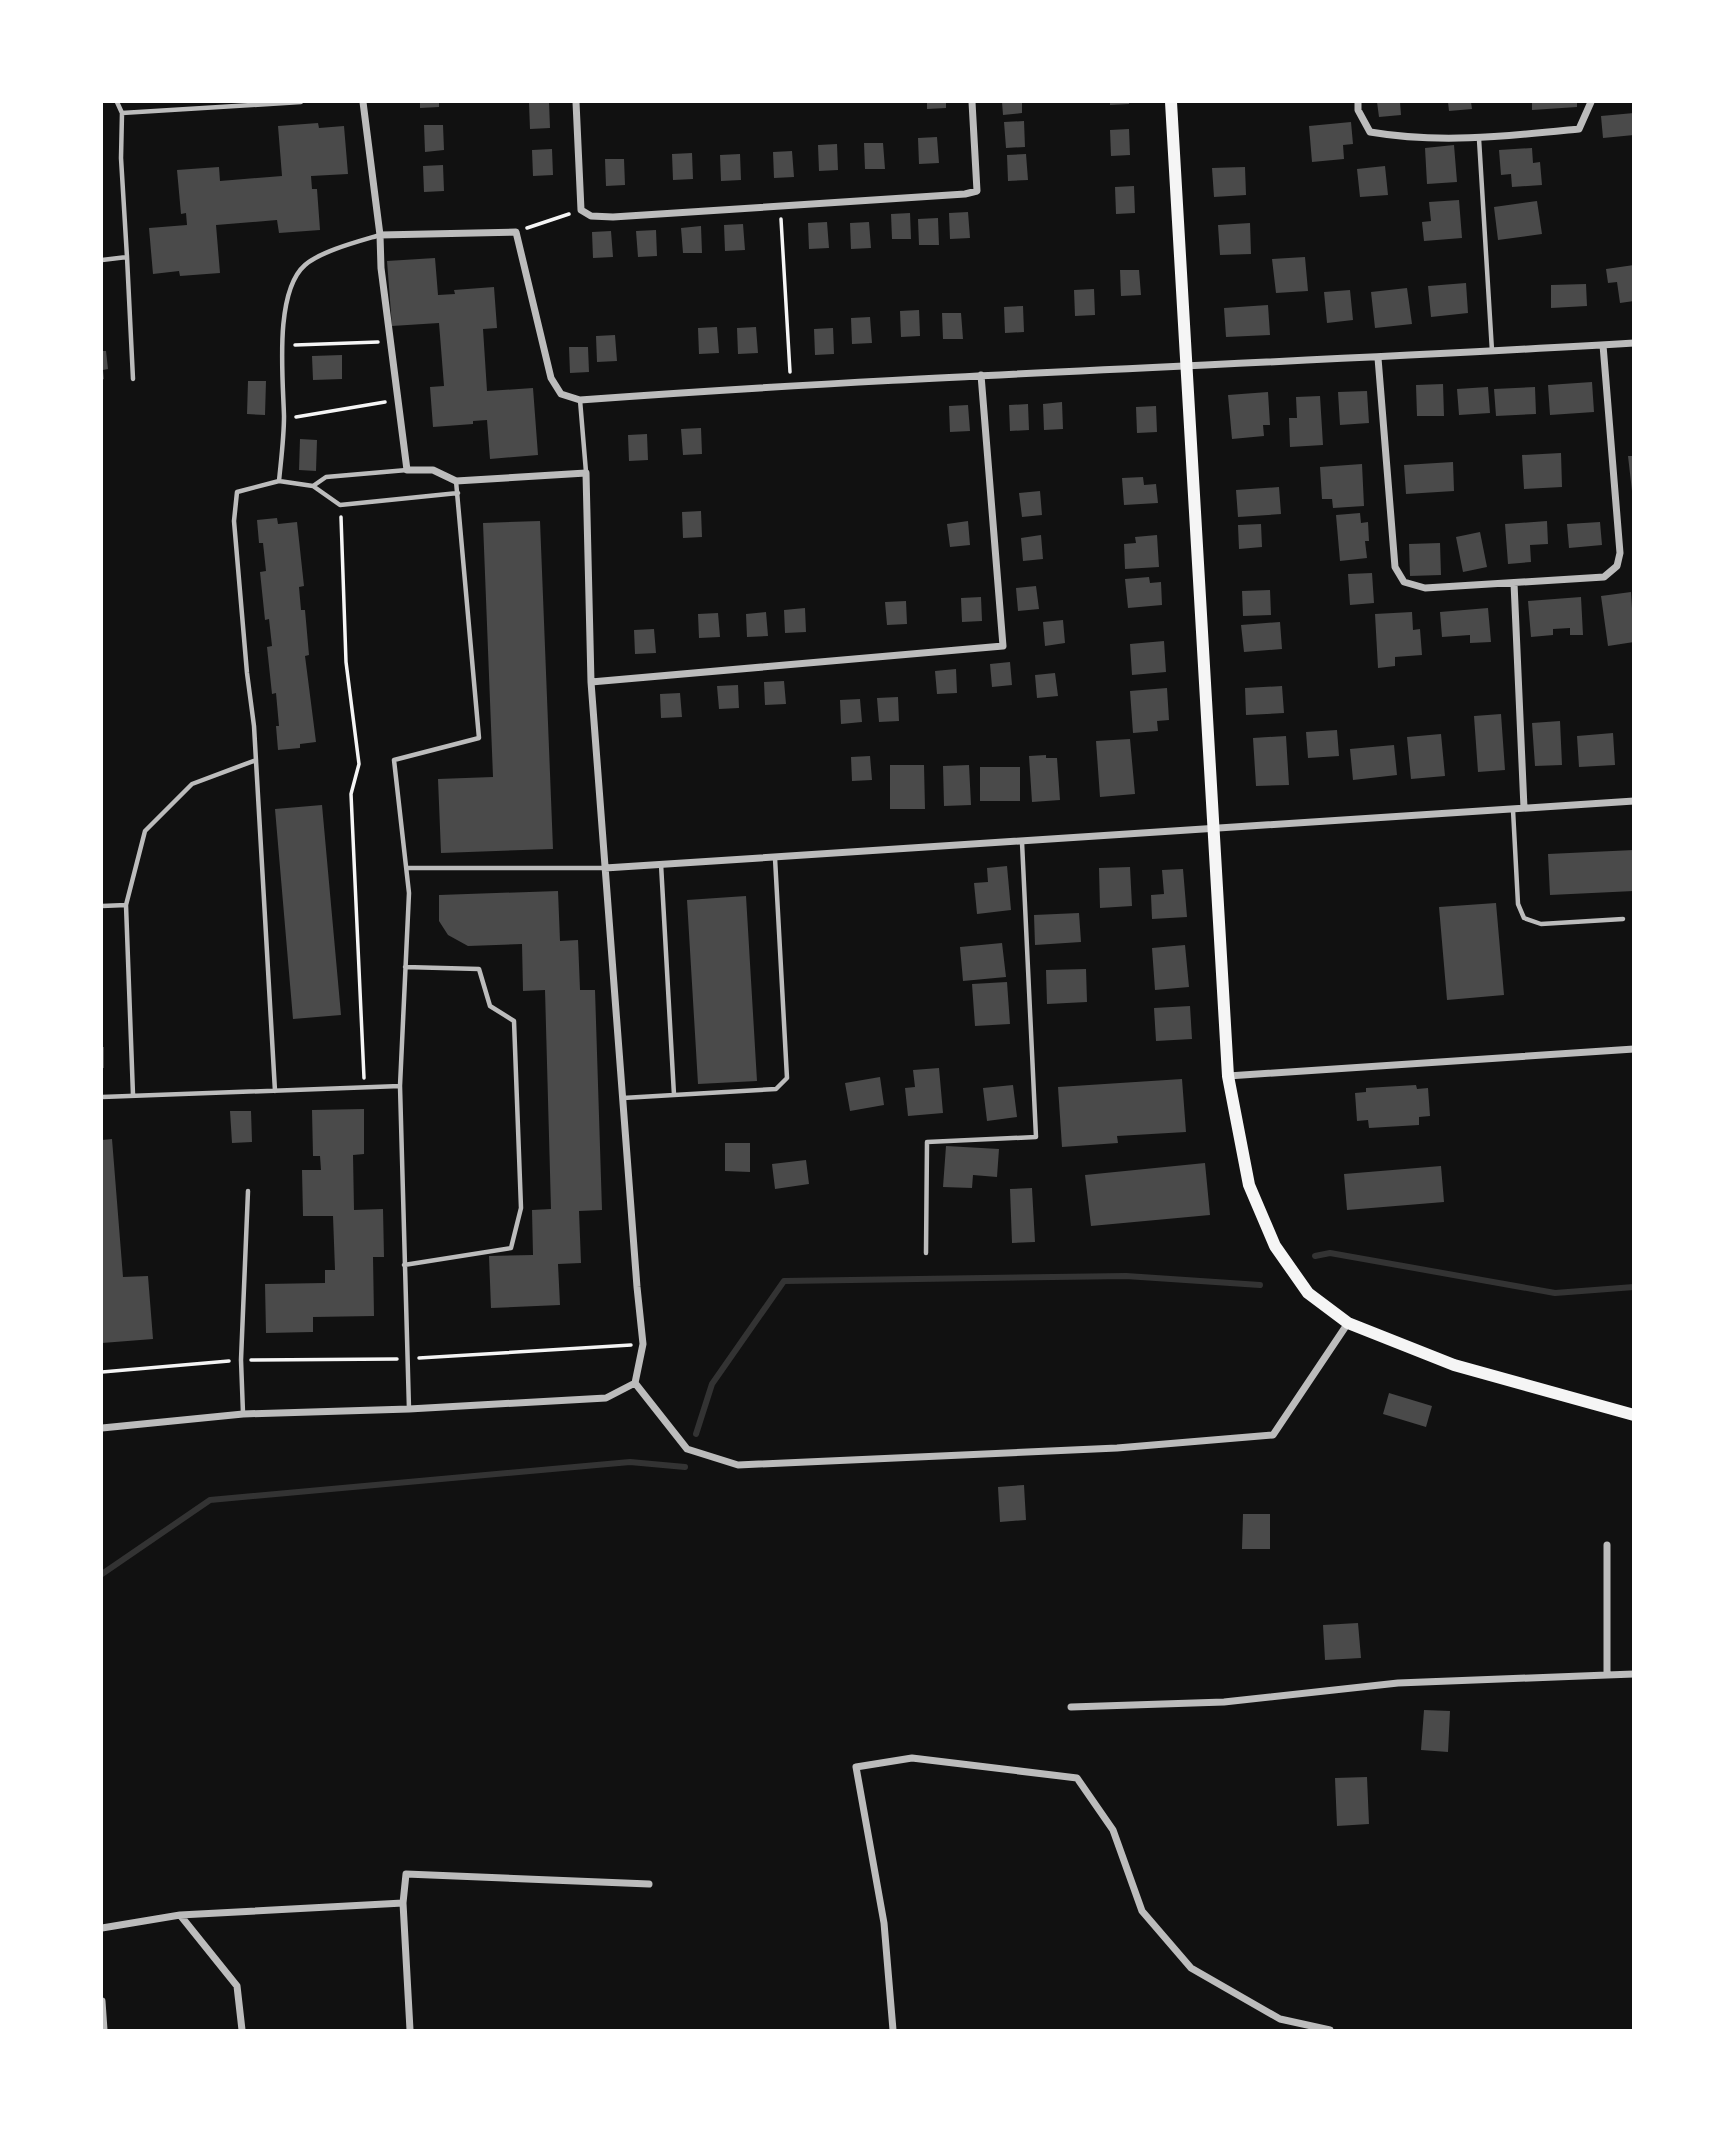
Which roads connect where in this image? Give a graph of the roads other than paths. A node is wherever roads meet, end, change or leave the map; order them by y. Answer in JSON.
{"nodes":[{"id":1,"x":117,"y":102,"type":"edge"},
{"id":2,"x":301,"y":102,"type":"edge"},
{"id":3,"x":363,"y":102,"type":"edge"},
{"id":4,"x":576,"y":102,"type":"edge"},
{"id":5,"x":972,"y":102,"type":"edge"},
{"id":6,"x":1171,"y":102,"type":"edge"},
{"id":7,"x":1358,"y":102,"type":"edge"},
{"id":8,"x":1591,"y":102,"type":"edge"},
{"id":9,"x":122,"y":113,"type":"junction"},
{"id":10,"x":1479,"y":139,"type":"junction"},
{"id":11,"x":380,"y":234,"type":"junction"},
{"id":12,"x":127,"y":257,"type":"junction"},
{"id":13,"x":102,"y":260,"type":"edge"},
{"id":14,"x":1633,"y":343,"type":"edge"},
{"id":15,"x":1603,"y":345,"type":"junction"},
{"id":16,"x":1492,"y":352,"type":"junction"},
{"id":17,"x":1378,"y":358,"type":"junction"},
{"id":18,"x":1186,"y":368,"type":"junction"},
{"id":19,"x":981,"y":375,"type":"junction"},
{"id":20,"x":133,"y":379,"type":"dead end"},
{"id":21,"x":580,"y":400,"type":"junction"},
{"id":22,"x":407,"y":470,"type":"junction"},
{"id":23,"x":586,"y":473,"type":"junction"},
{"id":24,"x":279,"y":481,"type":"junction"},
{"id":25,"x":456,"y":481,"type":"junction"},
{"id":26,"x":313,"y":486,"type":"junction"},
{"id":27,"x":458,"y":493,"type":"junction"},
{"id":28,"x":1514,"y":583,"type":"junction"},
{"id":29,"x":591,"y":682,"type":"junction"},
{"id":30,"x":256,"y":760,"type":"junction"},
{"id":31,"x":1633,"y":801,"type":"edge"},
{"id":32,"x":1524,"y":808,"type":"junction"},
{"id":33,"x":1513,"y":809,"type":"junction"},
{"id":34,"x":1214,"y":828,"type":"junction"},
{"id":35,"x":1022,"y":841,"type":"junction"},
{"id":36,"x":775,"y":857,"type":"junction"},
{"id":37,"x":661,"y":864,"type":"junction"},
{"id":38,"x":408,"y":868,"type":"junction"},
{"id":39,"x":605,"y":868,"type":"junction"},
{"id":40,"x":126,"y":905,"type":"junction"},
{"id":41,"x":102,"y":906,"type":"edge"},
{"id":42,"x":1623,"y":919,"type":"dead end"},
{"id":43,"x":405,"y":967,"type":"junction"},
{"id":44,"x":1633,"y":1049,"type":"edge"},
{"id":45,"x":1228,"y":1076,"type":"junction"},
{"id":46,"x":400,"y":1086,"type":"junction"},
{"id":47,"x":275,"y":1091,"type":"junction"},
{"id":48,"x":133,"y":1095,"type":"junction"},
{"id":49,"x":674,"y":1095,"type":"junction"},
{"id":50,"x":102,"y":1097,"type":"edge"},
{"id":51,"x":623,"y":1098,"type":"junction"},
{"id":52,"x":248,"y":1191,"type":"dead end"},
{"id":53,"x":926,"y":1253,"type":"dead end"},
{"id":54,"x":404,"y":1265,"type":"junction"},
{"id":55,"x":1348,"y":1323,"type":"junction"},
{"id":56,"x":635,"y":1383,"type":"junction"},
{"id":57,"x":409,"y":1409,"type":"junction"},
{"id":58,"x":243,"y":1414,"type":"junction"},
{"id":59,"x":1633,"y":1415,"type":"edge"},
{"id":60,"x":102,"y":1428,"type":"edge"},
{"id":61,"x":1607,"y":1545,"type":"dead end"},
{"id":62,"x":1633,"y":1674,"type":"edge"},
{"id":63,"x":1606,"y":1675,"type":"junction"},
{"id":64,"x":1071,"y":1707,"type":"dead end"},
{"id":65,"x":649,"y":1884,"type":"dead end"},
{"id":66,"x":403,"y":1903,"type":"junction"},
{"id":67,"x":180,"y":1915,"type":"junction"},
{"id":68,"x":102,"y":1928,"type":"edge"},
{"id":69,"x":102,"y":2001,"type":"edge"},
{"id":70,"x":104,"y":2031,"type":"edge"},
{"id":71,"x":242,"y":2031,"type":"edge"},
{"id":72,"x":410,"y":2031,"type":"edge"},
{"id":73,"x":893,"y":2031,"type":"edge"},
{"id":74,"x":1329,"y":2031,"type":"edge"}],
"edges":[{"from":1,"to":9,"type":"lane"},
{"from":2,"to":9,"type":"lane"},
{"from":3,"to":11,"type":"street"},
{"from":4,"to":5,"type":"street"},
{"from":6,"to":18,"type":"main road"},
{"from":7,"to":10,"type":"street"},
{"from":8,"to":10,"type":"street"},
{"from":9,"to":12,"type":"lane"},
{"from":10,"to":16,"type":"lane"},
{"from":11,"to":21,"type":"street"},
{"from":11,"to":22,"type":"street"},
{"from":11,"to":24,"type":"lane"},
{"from":12,"to":13,"type":"lane"},
{"from":12,"to":20,"type":"lane"},
{"from":14,"to":15,"type":"street"},
{"from":15,"to":16,"type":"street"},
{"from":15,"to":28,"type":"street"},
{"from":16,"to":17,"type":"street"},
{"from":17,"to":18,"type":"street"},
{"from":17,"to":28,"type":"street"},
{"from":18,"to":19,"type":"street"},
{"from":18,"to":34,"type":"main road"},
{"from":19,"to":21,"type":"street"},
{"from":19,"to":29,"type":"street"},
{"from":21,"to":23,"type":"lane"},
{"from":22,"to":25,"type":"street"},
{"from":22,"to":26,"type":"lane"},
{"from":23,"to":25,"type":"street"},
{"from":23,"to":29,"type":"street"},
{"from":24,"to":26,"type":"lane"},
{"from":24,"to":30,"type":"lane"},
{"from":25,"to":27,"type":"lane"},
{"from":26,"to":27,"type":"lane"},
{"from":27,"to":38,"type":"lane"},
{"from":28,"to":32,"type":"street"},
{"from":29,"to":39,"type":"street"},
{"from":30,"to":40,"type":"lane"},
{"from":30,"to":47,"type":"lane"},
{"from":31,"to":32,"type":"street"},
{"from":32,"to":33,"type":"street"},
{"from":33,"to":34,"type":"street"},
{"from":33,"to":42,"type":"lane"},
{"from":34,"to":35,"type":"street"},
{"from":34,"to":45,"type":"main road"},
{"from":35,"to":36,"type":"street"},
{"from":35,"to":53,"type":"lane"},
{"from":36,"to":37,"type":"street"},
{"from":36,"to":49,"type":"lane"},
{"from":37,"to":39,"type":"street"},
{"from":37,"to":49,"type":"lane"},
{"from":38,"to":39,"type":"lane"},
{"from":38,"to":43,"type":"lane"},
{"from":39,"to":51,"type":"street"},
{"from":40,"to":41,"type":"lane"},
{"from":40,"to":48,"type":"lane"},
{"from":43,"to":46,"type":"lane"},
{"from":43,"to":54,"type":"lane"},
{"from":44,"to":45,"type":"street"},
{"from":45,"to":55,"type":"main road"},
{"from":46,"to":47,"type":"lane"},
{"from":46,"to":54,"type":"lane"},
{"from":47,"to":48,"type":"lane"},
{"from":48,"to":50,"type":"lane"},
{"from":49,"to":51,"type":"lane"},
{"from":51,"to":56,"type":"street"},
{"from":52,"to":58,"type":"lane"},
{"from":54,"to":57,"type":"lane"},
{"from":55,"to":56,"type":"street"},
{"from":55,"to":59,"type":"main road"},
{"from":56,"to":57,"type":"street"},
{"from":57,"to":58,"type":"street"},
{"from":58,"to":60,"type":"street"},
{"from":61,"to":63,"type":"street"},
{"from":62,"to":63,"type":"street"},
{"from":63,"to":64,"type":"street"},
{"from":65,"to":66,"type":"street"},
{"from":66,"to":67,"type":"street"},
{"from":66,"to":72,"type":"street"},
{"from":67,"to":68,"type":"street"},
{"from":67,"to":71,"type":"street"},
{"from":69,"to":70,"type":"street"},
{"from":73,"to":74,"type":"street"}]}
